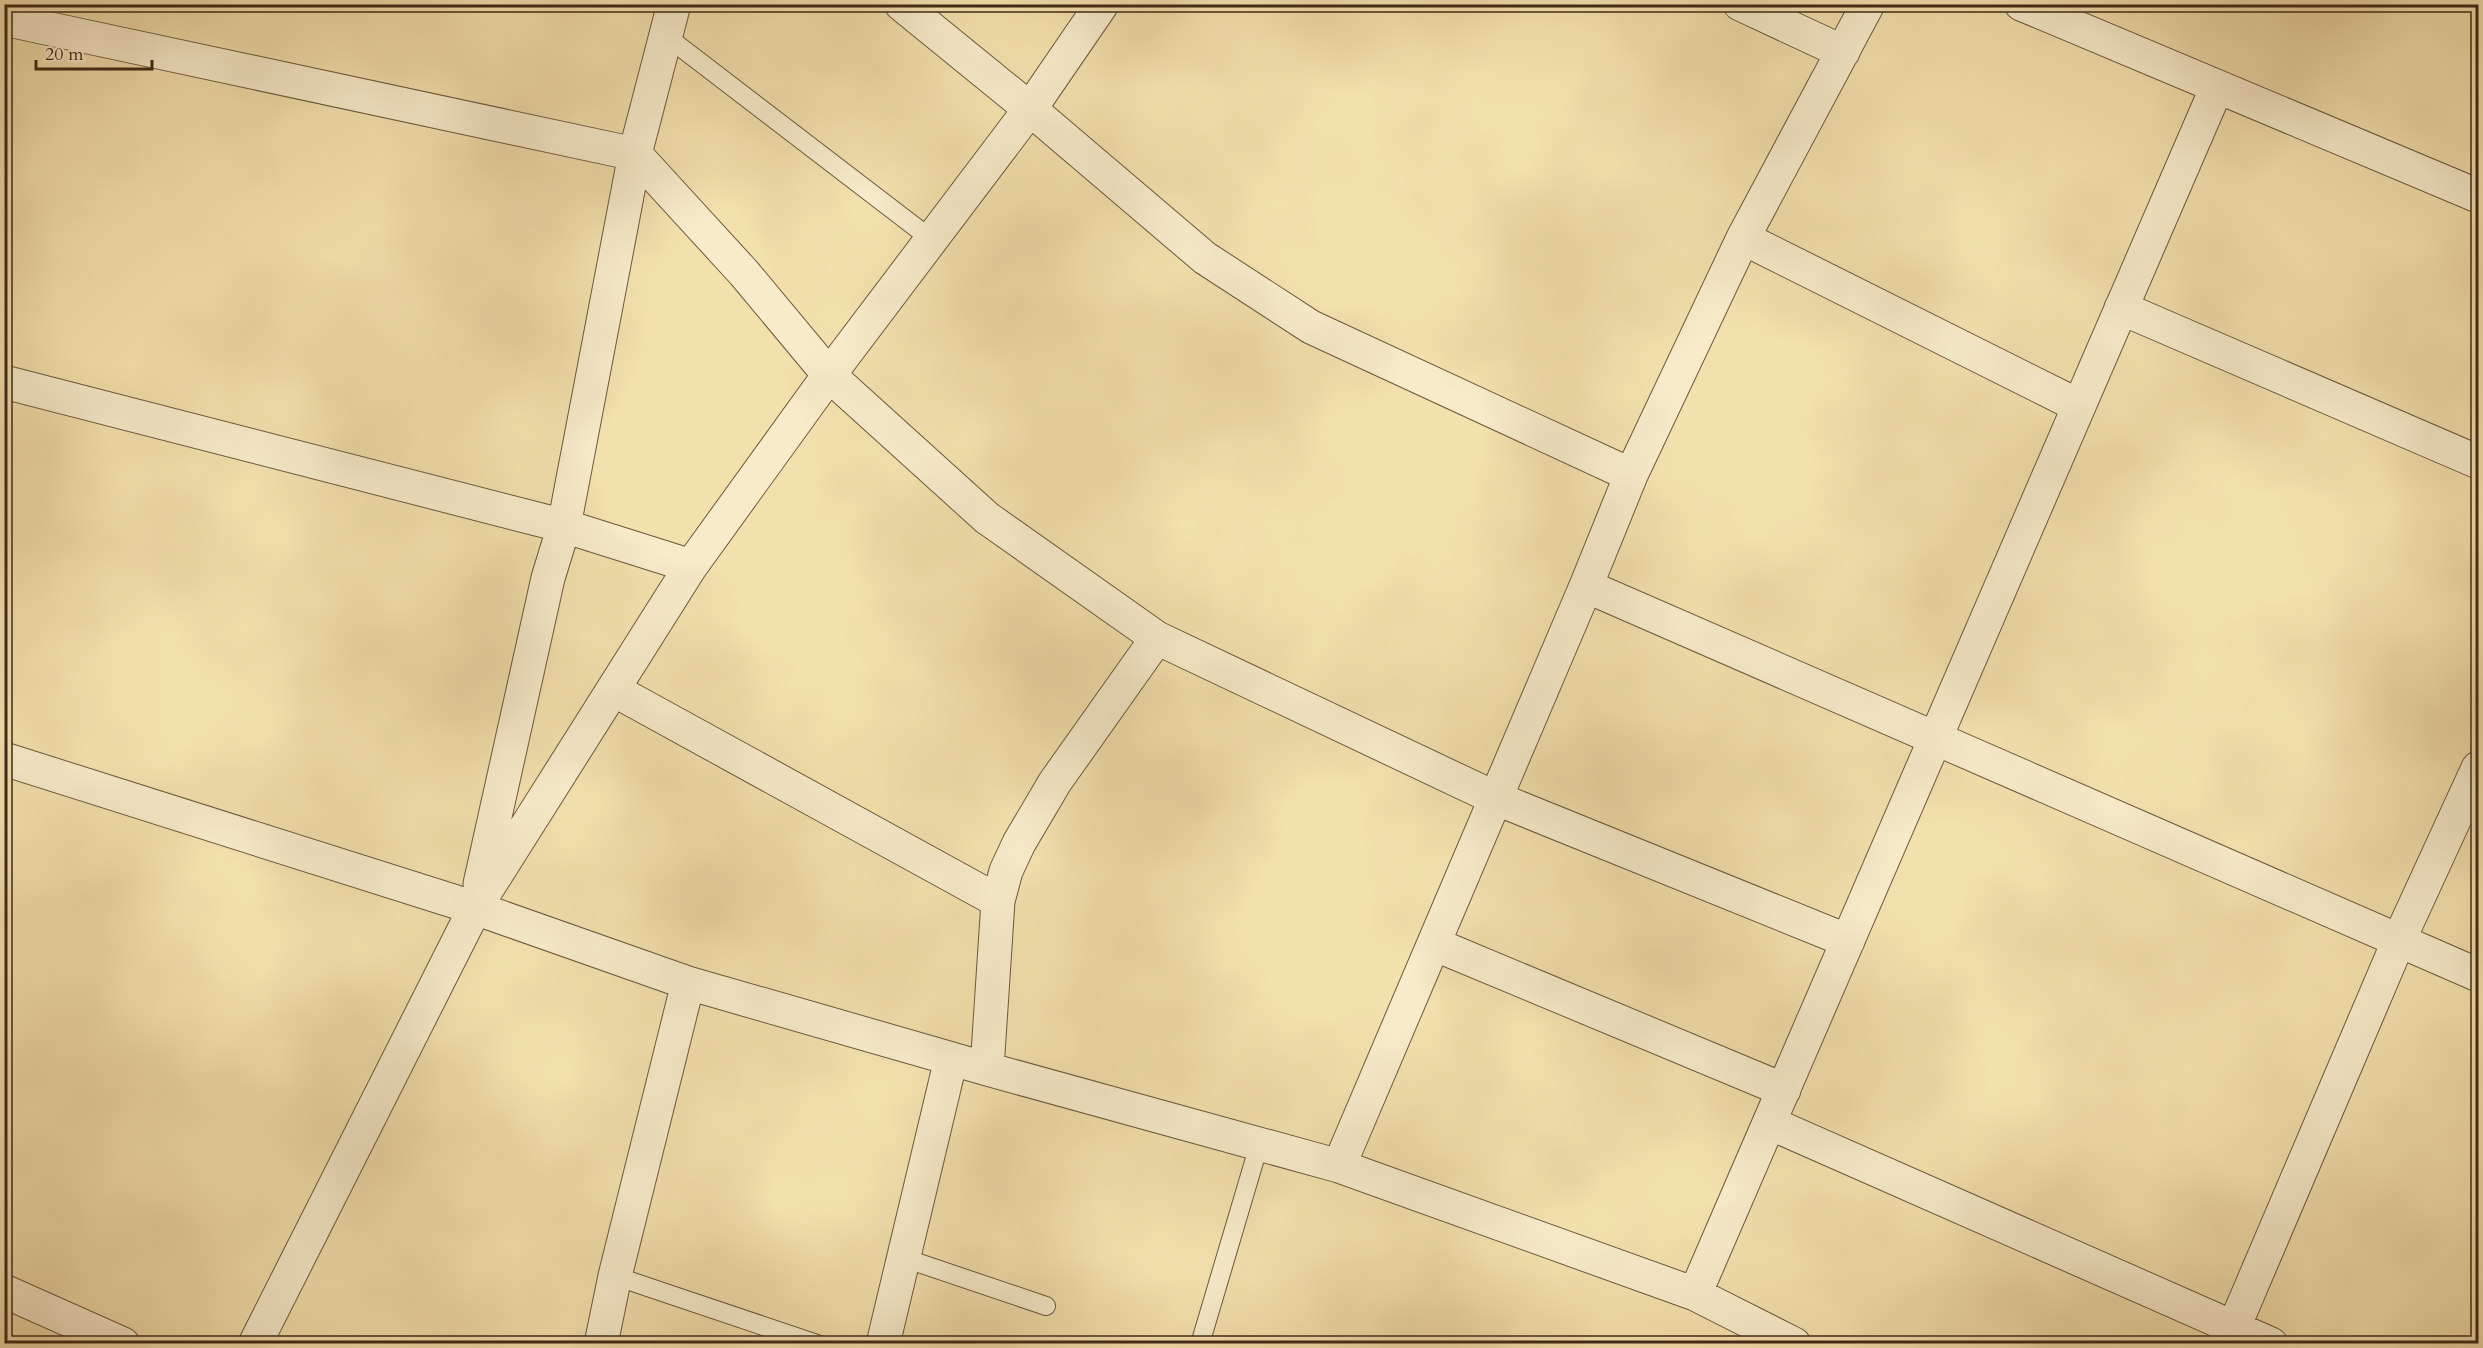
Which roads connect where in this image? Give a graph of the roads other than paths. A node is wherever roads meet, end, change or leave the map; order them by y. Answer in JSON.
{"nodes":[{"id":1,"x":674,"y":4,"type":"edge"},
{"id":2,"x":901,"y":4,"type":"edge"},
{"id":3,"x":1102,"y":4,"type":"edge"},
{"id":4,"x":1740,"y":4,"type":"edge"},
{"id":5,"x":1868,"y":4,"type":"edge"},
{"id":6,"x":2021,"y":4,"type":"edge"},
{"id":7,"x":50,"y":17,"type":"edge"},
{"id":8,"x":4,"y":19,"type":"edge"},
{"id":9,"x":666,"y":36,"type":"junction"},
{"id":10,"x":1843,"y":52,"type":"junction"},
{"id":11,"x":2217,"y":87,"type":"junction"},
{"id":12,"x":1030,"y":109,"type":"junction"},
{"id":13,"x":635,"y":154,"type":"junction"},
{"id":14,"x":2478,"y":196,"type":"edge"},
{"id":15,"x":1743,"y":238,"type":"junction"},
{"id":16,"x":931,"y":239,"type":"junction"},
{"id":17,"x":2121,"y":308,"type":"junction"},
{"id":18,"x":829,"y":375,"type":"junction"},
{"id":19,"x":4,"y":382,"type":"edge"},
{"id":20,"x":2079,"y":406,"type":"junction"},
{"id":21,"x":2478,"y":462,"type":"edge"},
{"id":22,"x":1631,"y":474,"type":"junction"},
{"id":23,"x":564,"y":526,"type":"junction"},
{"id":24,"x":691,"y":566,"type":"junction"},
{"id":25,"x":1586,"y":586,"type":"junction"},
{"id":26,"x":1157,"y":638,"type":"junction"},
{"id":27,"x":614,"y":690,"type":"junction"},
{"id":28,"x":1936,"y":739,"type":"junction"},
{"id":29,"x":4,"y":759,"type":"edge"},
{"id":30,"x":2478,"y":768,"type":"edge"},
{"id":31,"x":1496,"y":798,"type":"junction"},
{"id":32,"x":998,"y":901,"type":"junction"},
{"id":33,"x":475,"y":908,"type":"junction"},
{"id":34,"x":2398,"y":940,"type":"junction"},
{"id":35,"x":1848,"y":941,"type":"junction"},
{"id":36,"x":1434,"y":944,"type":"junction"},
{"id":37,"x":2478,"y":975,"type":"edge"},
{"id":38,"x":688,"y":983,"type":"junction"},
{"id":39,"x":951,"y":1059,"type":"junction"},
{"id":40,"x":987,"y":1069,"type":"junction"},
{"id":41,"x":1784,"y":1090,"type":"junction"},
{"id":42,"x":1770,"y":1123,"type":"junction"},
{"id":43,"x":1259,"y":1144,"type":"junction"},
{"id":44,"x":1339,"y":1166,"type":"junction"},
{"id":45,"x":904,"y":1258,"type":"junction"},
{"id":46,"x":615,"y":1276,"type":"junction"},
{"id":47,"x":4,"y":1291,"type":"edge"},
{"id":48,"x":1695,"y":1294,"type":"junction"},
{"id":49,"x":1046,"y":1306,"type":"dead end"},
{"id":50,"x":2234,"y":1327,"type":"junction"},
{"id":51,"x":123,"y":1344,"type":"edge"},
{"id":52,"x":255,"y":1344,"type":"edge"},
{"id":53,"x":601,"y":1344,"type":"edge"},
{"id":54,"x":817,"y":1344,"type":"edge"},
{"id":55,"x":883,"y":1344,"type":"edge"},
{"id":56,"x":1200,"y":1344,"type":"edge"},
{"id":57,"x":1794,"y":1344,"type":"edge"},
{"id":58,"x":2271,"y":1344,"type":"edge"}],
"edges":[{"from":1,"to":9,"type":"street"},
{"from":2,"to":12,"type":"street"},
{"from":3,"to":12,"type":"street"},
{"from":4,"to":10,"type":"street"},
{"from":5,"to":10,"type":"street"},
{"from":6,"to":11,"type":"street"},
{"from":7,"to":8,"type":"street"},
{"from":7,"to":13,"type":"street"},
{"from":9,"to":13,"type":"street"},
{"from":9,"to":16,"type":"lane"},
{"from":10,"to":15,"type":"street"},
{"from":11,"to":14,"type":"street"},
{"from":11,"to":17,"type":"street"},
{"from":12,"to":16,"type":"street"},
{"from":12,"to":22,"type":"street"},
{"from":13,"to":18,"type":"street"},
{"from":13,"to":23,"type":"street"},
{"from":15,"to":20,"type":"street"},
{"from":15,"to":22,"type":"street"},
{"from":16,"to":18,"type":"street"},
{"from":17,"to":20,"type":"street"},
{"from":17,"to":21,"type":"street"},
{"from":18,"to":24,"type":"street"},
{"from":18,"to":26,"type":"street"},
{"from":19,"to":23,"type":"street"},
{"from":20,"to":28,"type":"street"},
{"from":22,"to":25,"type":"street"},
{"from":23,"to":24,"type":"street"},
{"from":23,"to":33,"type":"street"},
{"from":24,"to":27,"type":"street"},
{"from":25,"to":28,"type":"street"},
{"from":25,"to":31,"type":"street"},
{"from":26,"to":31,"type":"street"},
{"from":26,"to":32,"type":"street"},
{"from":27,"to":32,"type":"street"},
{"from":27,"to":33,"type":"street"},
{"from":28,"to":34,"type":"street"},
{"from":28,"to":35,"type":"street"},
{"from":29,"to":33,"type":"street"},
{"from":30,"to":34,"type":"street"},
{"from":31,"to":35,"type":"street"},
{"from":31,"to":36,"type":"street"},
{"from":32,"to":40,"type":"street"},
{"from":33,"to":38,"type":"street"},
{"from":33,"to":52,"type":"street"},
{"from":34,"to":37,"type":"street"},
{"from":34,"to":50,"type":"street"},
{"from":35,"to":41,"type":"street"},
{"from":36,"to":41,"type":"street"},
{"from":36,"to":44,"type":"street"},
{"from":38,"to":39,"type":"street"},
{"from":38,"to":46,"type":"street"},
{"from":39,"to":40,"type":"street"},
{"from":39,"to":45,"type":"street"},
{"from":40,"to":43,"type":"street"},
{"from":41,"to":42,"type":"street"},
{"from":42,"to":48,"type":"street"},
{"from":42,"to":50,"type":"street"},
{"from":43,"to":44,"type":"street"},
{"from":43,"to":56,"type":"lane"},
{"from":44,"to":48,"type":"street"},
{"from":45,"to":49,"type":"lane"},
{"from":45,"to":55,"type":"street"},
{"from":46,"to":53,"type":"street"},
{"from":46,"to":54,"type":"lane"},
{"from":47,"to":51,"type":"street"},
{"from":48,"to":57,"type":"street"},
{"from":50,"to":58,"type":"street"}]}
